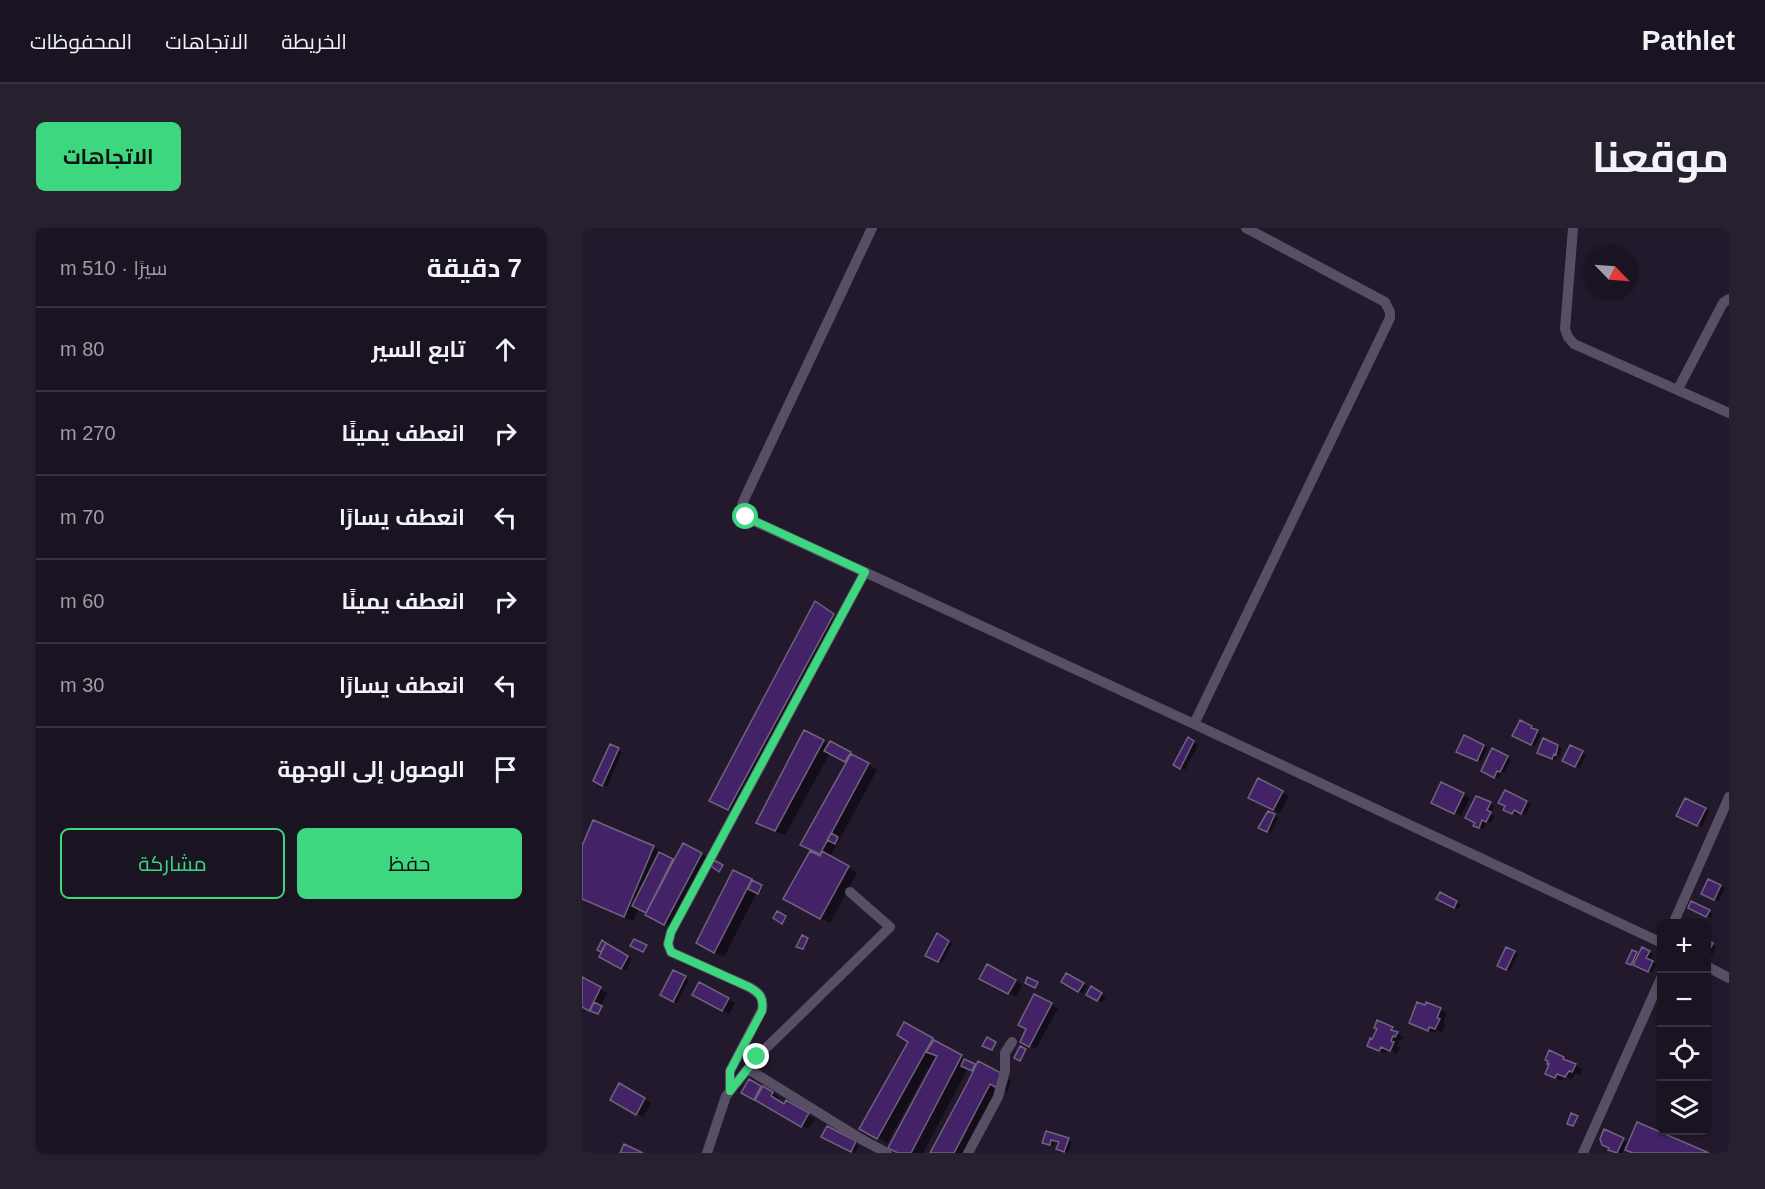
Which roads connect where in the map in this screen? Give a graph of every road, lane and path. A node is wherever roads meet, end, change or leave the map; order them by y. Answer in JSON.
{"nodes":[{"id":1,"x":872,"y":228,"type":"edge"},
{"id":2,"x":1246,"y":228,"type":"edge"},
{"id":3,"x":1573,"y":228,"type":"edge"},
{"id":4,"x":1729,"y":299,"type":"edge"},
{"id":5,"x":1677,"y":389,"type":"junction"},
{"id":6,"x":1729,"y":413,"type":"edge"},
{"id":7,"x":865,"y":572,"type":"junction"},
{"id":8,"x":1194,"y":724,"type":"junction"},
{"id":9,"x":1729,"y":798,"type":"edge"},
{"id":10,"x":850,"y":892,"type":"dead end"},
{"id":11,"x":1675,"y":919,"type":"edge"},
{"id":12,"x":1657,"y":941,"type":"edge"},
{"id":13,"x":1711,"y":968,"type":"edge"},
{"id":14,"x":1729,"y":978,"type":"edge"},
{"id":15,"x":1657,"y":987,"type":"edge"},
{"id":16,"x":1012,"y":1042,"type":"dead end"},
{"id":17,"x":748,"y":1069,"type":"junction"},
{"id":18,"x":730,"y":1091,"type":"junction"},
{"id":19,"x":706,"y":1153,"type":"edge"},
{"id":20,"x":887,"y":1153,"type":"edge"},
{"id":21,"x":968,"y":1153,"type":"edge"},
{"id":22,"x":1584,"y":1153,"type":"edge"}],
"edges":[{"from":1,"to":7,"type":"street"},
{"from":2,"to":8,"type":"street"},
{"from":3,"to":5,"type":"street"},
{"from":4,"to":5,"type":"street"},
{"from":5,"to":6,"type":"street"},
{"from":7,"to":8,"type":"street"},
{"from":7,"to":18,"type":"street"},
{"from":8,"to":12,"type":"street"},
{"from":9,"to":11,"type":"street"},
{"from":10,"to":17,"type":"street"},
{"from":13,"to":14,"type":"street"},
{"from":15,"to":22,"type":"street"},
{"from":16,"to":21,"type":"street"},
{"from":17,"to":18,"type":"street"},
{"from":17,"to":20,"type":"street"},
{"from":18,"to":19,"type":"street"}]}
